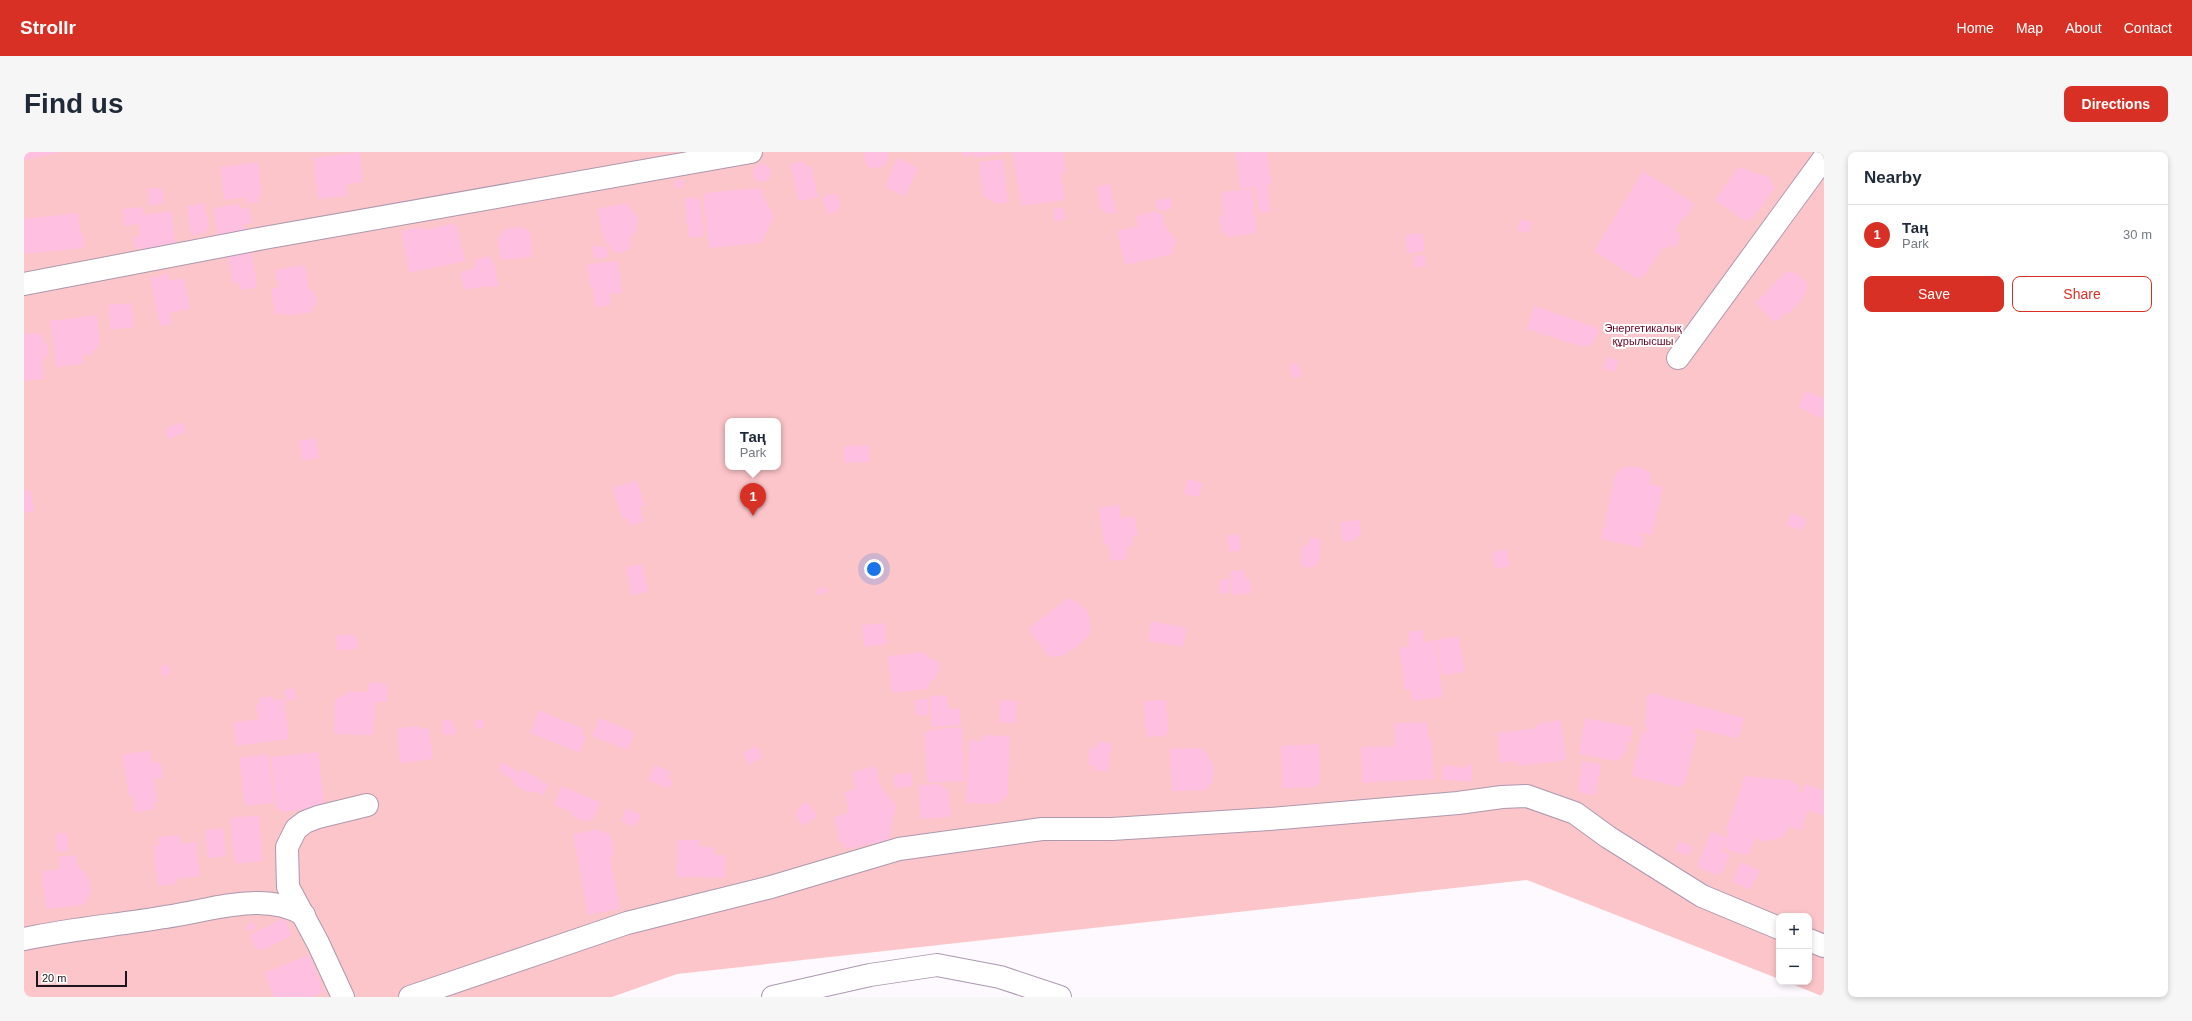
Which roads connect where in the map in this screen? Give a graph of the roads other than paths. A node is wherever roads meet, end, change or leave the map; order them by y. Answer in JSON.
{"nodes":[{"id":1,"x":751,"y":152,"type":"edge"},
{"id":2,"x":1824,"y":158,"type":"edge"},
{"id":3,"x":24,"y":284,"type":"edge"},
{"id":4,"x":1678,"y":358,"type":"dead end"},
{"id":5,"x":367,"y":805,"type":"dead end"},
{"id":6,"x":304,"y":915,"type":"junction"},
{"id":7,"x":1776,"y":927,"type":"edge"},
{"id":8,"x":24,"y":939,"type":"edge"},
{"id":9,"x":1812,"y":941,"type":"edge"},
{"id":10,"x":1824,"y":946,"type":"edge"},
{"id":11,"x":343,"y":997,"type":"edge"},
{"id":12,"x":410,"y":997,"type":"edge"},
{"id":13,"x":773,"y":997,"type":"edge"},
{"id":14,"x":1060,"y":997,"type":"edge"}],
"edges":[{"from":1,"to":3,"type":"street"},
{"from":2,"to":4,"type":"street"},
{"from":5,"to":6,"type":"street"},
{"from":6,"to":8,"type":"street"},
{"from":6,"to":11,"type":"street"},
{"from":7,"to":12,"type":"street"},
{"from":9,"to":10,"type":"street"},
{"from":13,"to":14,"type":"street"}]}
